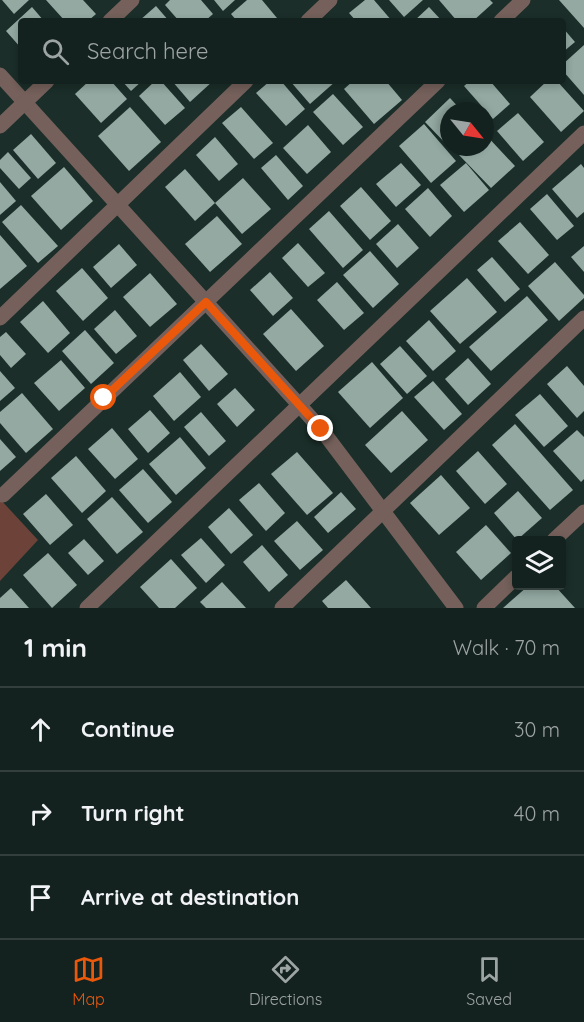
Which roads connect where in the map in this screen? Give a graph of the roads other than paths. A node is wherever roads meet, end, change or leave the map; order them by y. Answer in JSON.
{"nodes":[{"id":1,"x":132,"y":0,"type":"edge"},
{"id":2,"x":330,"y":0,"type":"edge"},
{"id":3,"x":523,"y":0,"type":"edge"},
{"id":4,"x":113,"y":18,"type":"edge"},
{"id":5,"x":311,"y":18,"type":"edge"},
{"id":6,"x":504,"y":18,"type":"edge"},
{"id":7,"x":0,"y":75,"type":"edge"},
{"id":8,"x":44,"y":84,"type":"edge"},
{"id":9,"x":243,"y":84,"type":"edge"},
{"id":10,"x":435,"y":84,"type":"edge"},
{"id":11,"x":25,"y":102,"type":"junction"},
{"id":12,"x":0,"y":126,"type":"edge"},
{"id":13,"x":584,"y":133,"type":"edge"},
{"id":14,"x":118,"y":205,"type":"junction"},
{"id":15,"x":206,"y":302,"type":"junction"},
{"id":16,"x":0,"y":318,"type":"edge"},
{"id":17,"x":584,"y":318,"type":"edge"},
{"id":18,"x":299,"y":405,"type":"junction"},
{"id":19,"x":3,"y":495,"type":"dead end"},
{"id":20,"x":383,"y":511,"type":"junction"},
{"id":21,"x":584,"y":512,"type":"edge"},
{"id":22,"x":558,"y":536,"type":"edge"},
{"id":23,"x":512,"y":581,"type":"edge"},
{"id":24,"x":87,"y":608,"type":"edge"},
{"id":25,"x":282,"y":608,"type":"edge"},
{"id":26,"x":456,"y":608,"type":"edge"},
{"id":27,"x":484,"y":608,"type":"edge"}],
"edges":[{"from":1,"to":4,"type":"street"},
{"from":2,"to":5,"type":"street"},
{"from":3,"to":6,"type":"street"},
{"from":7,"to":11,"type":"street"},
{"from":8,"to":11,"type":"street"},
{"from":9,"to":14,"type":"street"},
{"from":10,"to":15,"type":"street"},
{"from":11,"to":12,"type":"street"},
{"from":11,"to":14,"type":"street"},
{"from":13,"to":18,"type":"street"},
{"from":14,"to":15,"type":"street"},
{"from":14,"to":16,"type":"street"},
{"from":15,"to":18,"type":"street"},
{"from":15,"to":19,"type":"street"},
{"from":17,"to":20,"type":"street"},
{"from":18,"to":20,"type":"street"},
{"from":18,"to":24,"type":"street"},
{"from":20,"to":25,"type":"street"},
{"from":20,"to":26,"type":"street"},
{"from":21,"to":22,"type":"street"},
{"from":23,"to":27,"type":"street"}]}
